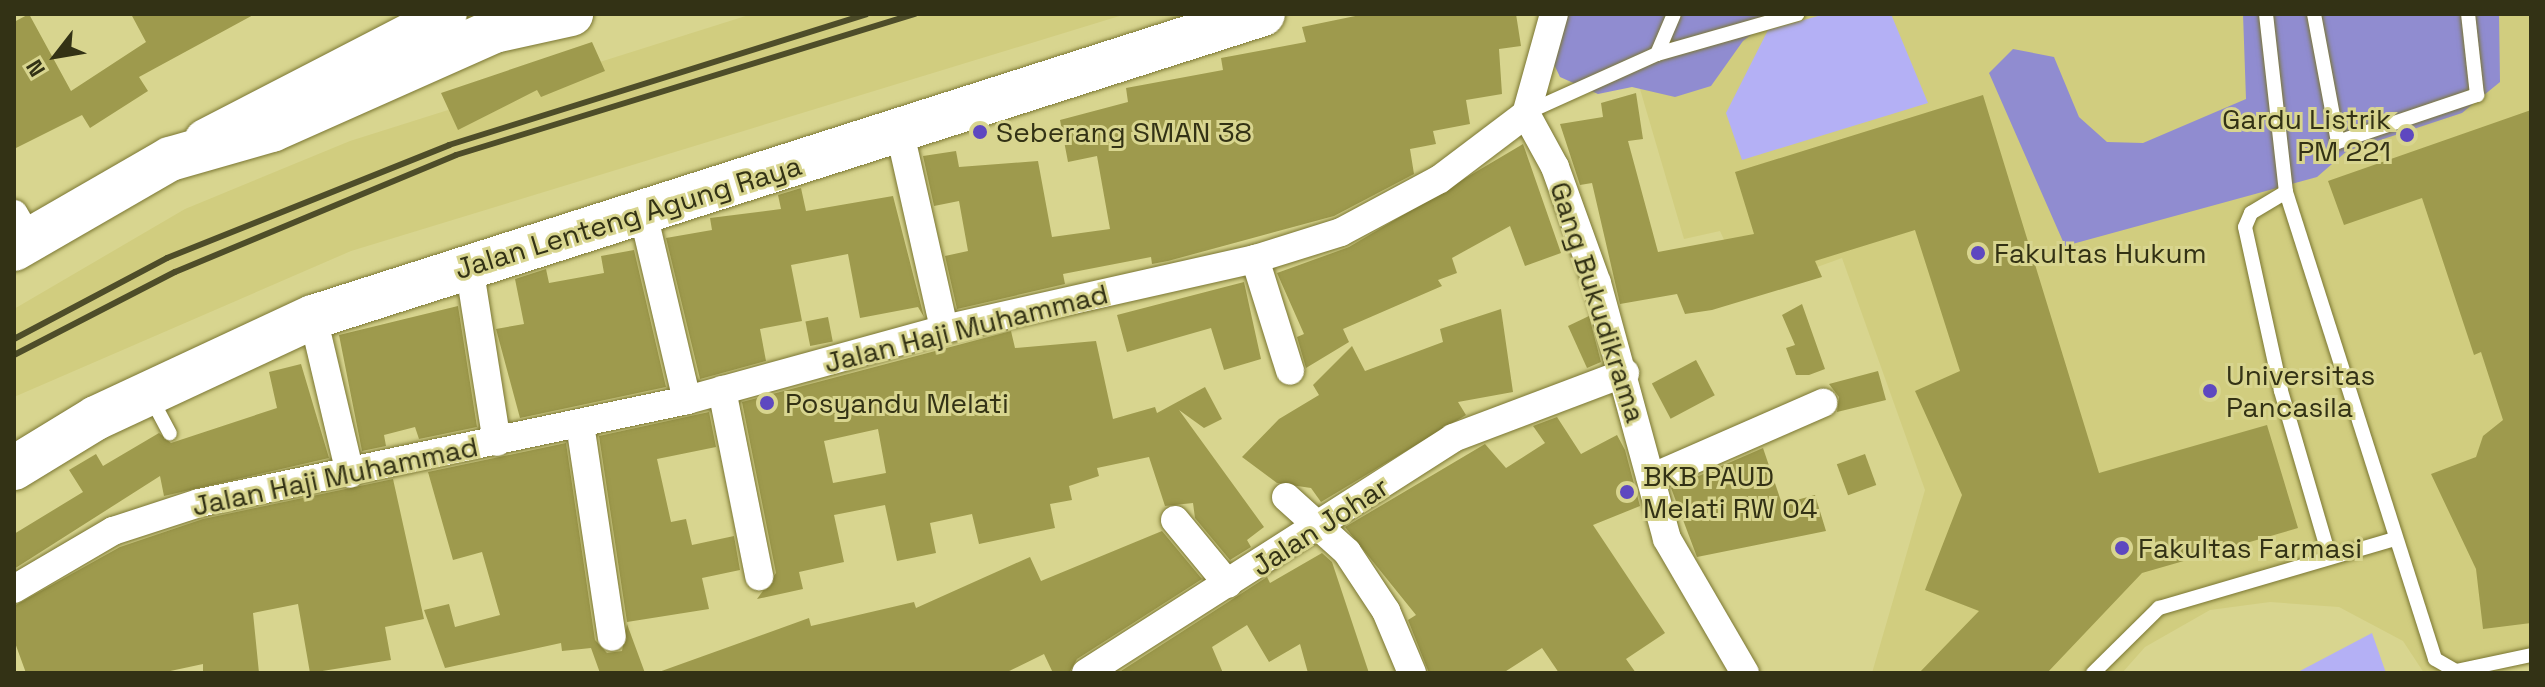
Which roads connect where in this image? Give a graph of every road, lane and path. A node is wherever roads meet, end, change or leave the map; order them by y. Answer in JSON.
{"nodes":[{"id":1,"x":447,"y":14,"type":"edge"},
{"id":2,"x":571,"y":14,"type":"edge"},
{"id":3,"x":1263,"y":14,"type":"edge"},
{"id":4,"x":1554,"y":14,"type":"edge"},
{"id":5,"x":1674,"y":14,"type":"edge"},
{"id":6,"x":1797,"y":14,"type":"edge"},
{"id":7,"x":2266,"y":14,"type":"edge"},
{"id":8,"x":2314,"y":14,"type":"edge"},
{"id":9,"x":2468,"y":14,"type":"edge"},
{"id":10,"x":1657,"y":54,"type":"junction"},
{"id":11,"x":1526,"y":114,"type":"junction"},
{"id":12,"x":900,"y":133,"type":"junction"},
{"id":13,"x":170,"y":159,"type":"junction"},
{"id":14,"x":2286,"y":192,"type":"junction"},
{"id":15,"x":643,"y":213,"type":"junction"},
{"id":16,"x":19,"y":235,"type":"edge"},
{"id":17,"x":1255,"y":259,"type":"junction"},
{"id":18,"x":469,"y":266,"type":"junction"},
{"id":19,"x":313,"y":317,"type":"junction"},
{"id":20,"x":944,"y":329,"type":"junction"},
{"id":21,"x":1290,"y":371,"type":"dead end"},
{"id":22,"x":1625,"y":373,"type":"junction"},
{"id":23,"x":722,"y":390,"type":"junction"},
{"id":24,"x":149,"y":394,"type":"junction"},
{"id":25,"x":687,"y":400,"type":"junction"},
{"id":26,"x":1823,"y":403,"type":"dead end"},
{"id":27,"x":580,"y":424,"type":"junction"},
{"id":28,"x":170,"y":433,"type":"dead end"},
{"id":29,"x":497,"y":442,"type":"junction"},
{"id":30,"x":14,"y":468,"type":"edge"},
{"id":31,"x":350,"y":474,"type":"junction"},
{"id":32,"x":1651,"y":478,"type":"junction"},
{"id":33,"x":1286,"y":497,"type":"dead end"},
{"id":34,"x":1175,"y":520,"type":"dead end"},
{"id":35,"x":1320,"y":530,"type":"junction"},
{"id":36,"x":2392,"y":540,"type":"junction"},
{"id":37,"x":2329,"y":555,"type":"junction"},
{"id":38,"x":759,"y":576,"type":"dead end"},
{"id":39,"x":1228,"y":584,"type":"junction"},
{"id":40,"x":14,"y":589,"type":"edge"},
{"id":41,"x":612,"y":637,"type":"dead end"},
{"id":42,"x":2531,"y":655,"type":"edge"},
{"id":43,"x":1096,"y":671,"type":"edge"},
{"id":44,"x":1412,"y":673,"type":"edge"},
{"id":45,"x":1745,"y":673,"type":"edge"},
{"id":46,"x":2093,"y":673,"type":"edge"}],
"edges":[{"from":1,"to":13,"type":"main road"},
{"from":2,"to":13,"type":"main road"},
{"from":3,"to":12,"type":"main road","name":"Jalan Lenteng Agung Raya"},
{"from":4,"to":11,"type":"street"},
{"from":5,"to":10,"type":"lane"},
{"from":6,"to":10,"type":"lane"},
{"from":7,"to":14,"type":"lane"},
{"from":8,"to":9,"type":"lane"},
{"from":10,"to":11,"type":"lane"},
{"from":11,"to":17,"type":"street","name":"Jalan Haji Muhammad"},
{"from":11,"to":22,"type":"street","name":"Gang Bukudikrama"},
{"from":12,"to":15,"type":"main road","name":"Jalan Lenteng Agung Raya"},
{"from":12,"to":20,"type":"street"},
{"from":13,"to":16,"type":"main road"},
{"from":14,"to":36,"type":"lane"},
{"from":14,"to":37,"type":"lane"},
{"from":15,"to":18,"type":"main road","name":"Jalan Lenteng Agung Raya"},
{"from":15,"to":25,"type":"street"},
{"from":17,"to":20,"type":"street","name":"Jalan Haji Muhammad"},
{"from":17,"to":21,"type":"street"},
{"from":18,"to":19,"type":"main road","name":"Jalan Lenteng Agung Raya"},
{"from":18,"to":29,"type":"street"},
{"from":19,"to":24,"type":"main road","name":"Jalan Lenteng Agung Raya"},
{"from":19,"to":31,"type":"street"},
{"from":20,"to":23,"type":"street","name":"Jalan Haji Muhammad"},
{"from":22,"to":32,"type":"street","name":"Gang Bukudikrama"},
{"from":22,"to":35,"type":"street","name":"Jalan Johar"},
{"from":23,"to":25,"type":"street","name":"Jalan Haji Muhammad"},
{"from":23,"to":38,"type":"street"},
{"from":24,"to":28,"type":"lane"},
{"from":24,"to":30,"type":"main road","name":"Jalan Lenteng Agung Raya"},
{"from":25,"to":27,"type":"street","name":"Jalan Haji Muhammad"},
{"from":26,"to":32,"type":"street"},
{"from":27,"to":29,"type":"street","name":"Jalan Haji Muhammad"},
{"from":27,"to":41,"type":"street"},
{"from":29,"to":31,"type":"street","name":"Jalan Haji Muhammad"},
{"from":31,"to":40,"type":"street","name":"Jalan Haji Muhammad"},
{"from":32,"to":45,"type":"street","name":"Gang Bukudikrama"},
{"from":33,"to":35,"type":"street"},
{"from":34,"to":39,"type":"street"},
{"from":35,"to":39,"type":"street","name":"Jalan Johar"},
{"from":35,"to":44,"type":"street"},
{"from":36,"to":37,"type":"lane"},
{"from":36,"to":42,"type":"lane"},
{"from":37,"to":46,"type":"lane"},
{"from":39,"to":43,"type":"street","name":"Jalan Johar"}]}
